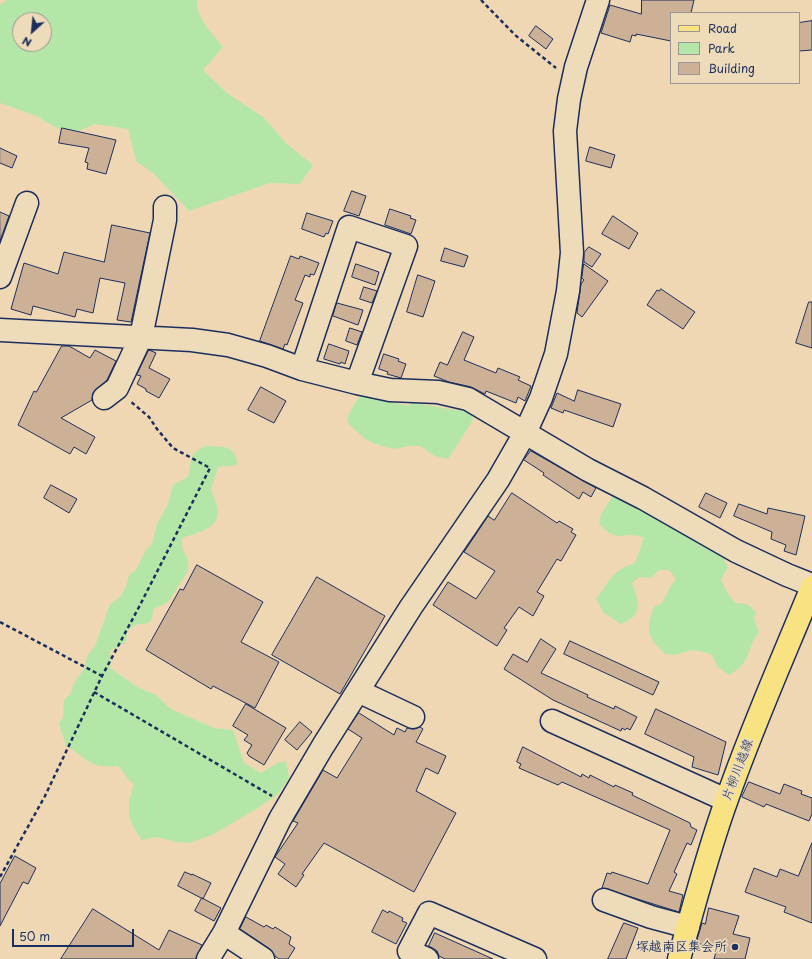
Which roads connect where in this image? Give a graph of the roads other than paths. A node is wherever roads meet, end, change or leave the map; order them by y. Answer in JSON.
{"nodes":[{"id":1,"x":598,"y":0,"type":"edge"},
{"id":2,"x":27,"y":203,"type":"dead end"},
{"id":3,"x":165,"y":206,"type":"dead end"},
{"id":4,"x":0,"y":277,"type":"edge"},
{"id":5,"x":0,"y":330,"type":"edge"},
{"id":6,"x":141,"y":338,"type":"junction"},
{"id":7,"x":302,"y":369,"type":"junction"},
{"id":8,"x":357,"y":383,"type":"junction"},
{"id":9,"x":110,"y":393,"type":"road end"},
{"id":10,"x":525,"y":433,"type":"junction"},
{"id":11,"x":812,"y":586,"type":"edge"},
{"id":12,"x":358,"y":691,"type":"junction"},
{"id":13,"x":413,"y":717,"type":"dead end"},
{"id":14,"x":552,"y":721,"type":"dead end"},
{"id":15,"x":726,"y":800,"type":"junction"},
{"id":16,"x":604,"y":900,"type":"dead end"},
{"id":17,"x":688,"y":927,"type":"junction"},
{"id":18,"x":224,"y":933,"type":"junction"},
{"id":19,"x":208,"y":959,"type":"edge"},
{"id":20,"x":263,"y":959,"type":"edge"},
{"id":21,"x":427,"y":959,"type":"edge"},
{"id":22,"x":535,"y":959,"type":"edge"},
{"id":23,"x":679,"y":959,"type":"edge"}],
"edges":[{"from":1,"to":10,"type":"street"},
{"from":2,"to":4,"type":"street"},
{"from":3,"to":6,"type":"street"},
{"from":5,"to":6,"type":"street"},
{"from":6,"to":7,"type":"street"},
{"from":6,"to":9,"type":"street"},
{"from":7,"to":8,"type":"street"},
{"from":7,"to":8,"type":"street"},
{"from":8,"to":10,"type":"street"},
{"from":10,"to":11,"type":"street"},
{"from":10,"to":12,"type":"street"},
{"from":11,"to":15,"type":"main road","name":"片柳川越線"},
{"from":12,"to":13,"type":"street"},
{"from":12,"to":18,"type":"street"},
{"from":14,"to":15,"type":"street"},
{"from":15,"to":17,"type":"main road","name":"片柳川越線"},
{"from":16,"to":17,"type":"street"},
{"from":17,"to":23,"type":"main road","name":"片柳川越線"},
{"from":18,"to":19,"type":"street"},
{"from":18,"to":20,"type":"street"},
{"from":21,"to":22,"type":"street"}]}
